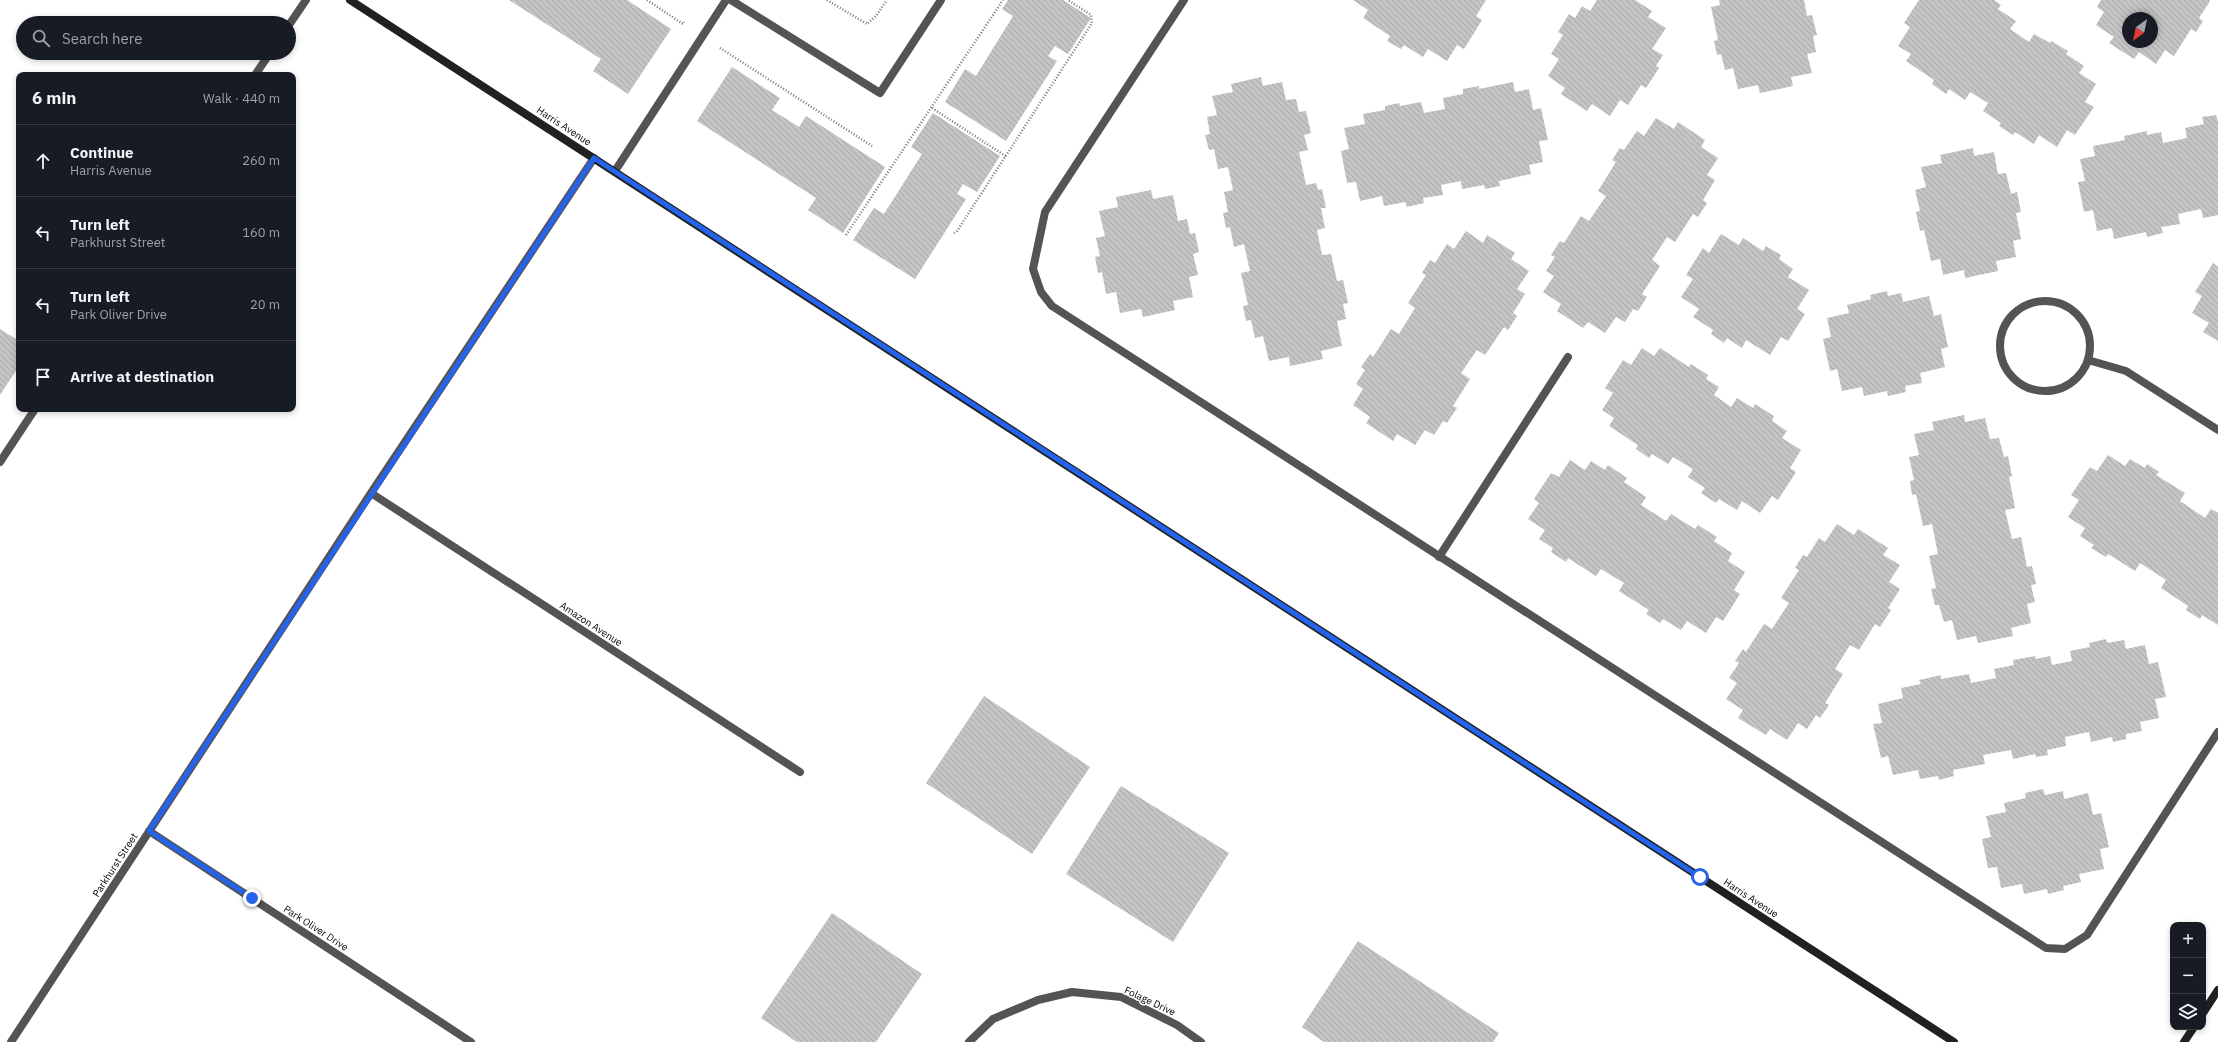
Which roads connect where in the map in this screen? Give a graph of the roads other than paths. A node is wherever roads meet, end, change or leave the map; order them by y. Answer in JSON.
{"nodes":[{"id":1,"x":306,"y":0,"type":"edge"},
{"id":2,"x":350,"y":0,"type":"edge"},
{"id":3,"x":726,"y":0,"type":"edge"},
{"id":4,"x":730,"y":0,"type":"edge"},
{"id":5,"x":941,"y":0,"type":"edge"},
{"id":6,"x":1184,"y":0,"type":"edge"},
{"id":7,"x":295,"y":16,"type":"edge"},
{"id":8,"x":265,"y":60,"type":"edge"},
{"id":9,"x":258,"y":71,"type":"edge"},
{"id":10,"x":594,"y":158,"type":"junction"},
{"id":11,"x":615,"y":171,"type":"junction"},
{"id":12,"x":1568,"y":357,"type":"dead end"},
{"id":13,"x":2088,"y":360,"type":"junction"},
{"id":14,"x":33,"y":412,"type":"edge"},
{"id":15,"x":2218,"y":430,"type":"edge"},
{"id":16,"x":0,"y":462,"type":"edge"},
{"id":17,"x":371,"y":493,"type":"junction"},
{"id":18,"x":1439,"y":557,"type":"junction"},
{"id":19,"x":2218,"y":732,"type":"edge"},
{"id":20,"x":800,"y":772,"type":"dead end"},
{"id":21,"x":149,"y":831,"type":"junction"},
{"id":22,"x":2218,"y":990,"type":"edge"},
{"id":23,"x":2206,"y":1008,"type":"edge"},
{"id":24,"x":2192,"y":1030,"type":"edge"},
{"id":25,"x":11,"y":1042,"type":"edge"},
{"id":26,"x":471,"y":1042,"type":"edge"},
{"id":27,"x":969,"y":1042,"type":"edge"},
{"id":28,"x":1200,"y":1042,"type":"edge"},
{"id":29,"x":1954,"y":1042,"type":"edge"},
{"id":30,"x":2184,"y":1042,"type":"edge"}],
"edges":[{"from":1,"to":7,"type":"street"},
{"from":2,"to":10,"type":"street","name":"Harris Avenue"},
{"from":3,"to":11,"type":"street"},
{"from":4,"to":5,"type":"street"},
{"from":6,"to":18,"type":"street"},
{"from":8,"to":9,"type":"street"},
{"from":10,"to":11,"type":"street","name":"Harris Avenue"},
{"from":10,"to":17,"type":"street","name":"Parkhurst Street"},
{"from":11,"to":29,"type":"street","name":"Harris Avenue"},
{"from":12,"to":18,"type":"street"},
{"from":13,"to":13,"type":"street"},
{"from":13,"to":15,"type":"street"},
{"from":14,"to":16,"type":"street"},
{"from":17,"to":20,"type":"street","name":"Amazon Avenue"},
{"from":17,"to":21,"type":"street","name":"Parkhurst Street"},
{"from":18,"to":19,"type":"street"},
{"from":21,"to":25,"type":"street","name":"Parkhurst Street"},
{"from":21,"to":26,"type":"street","name":"Park Oliver Drive"},
{"from":22,"to":23,"type":"street"},
{"from":24,"to":30,"type":"street"},
{"from":27,"to":28,"type":"street","name":"Folage Drive"}]}
